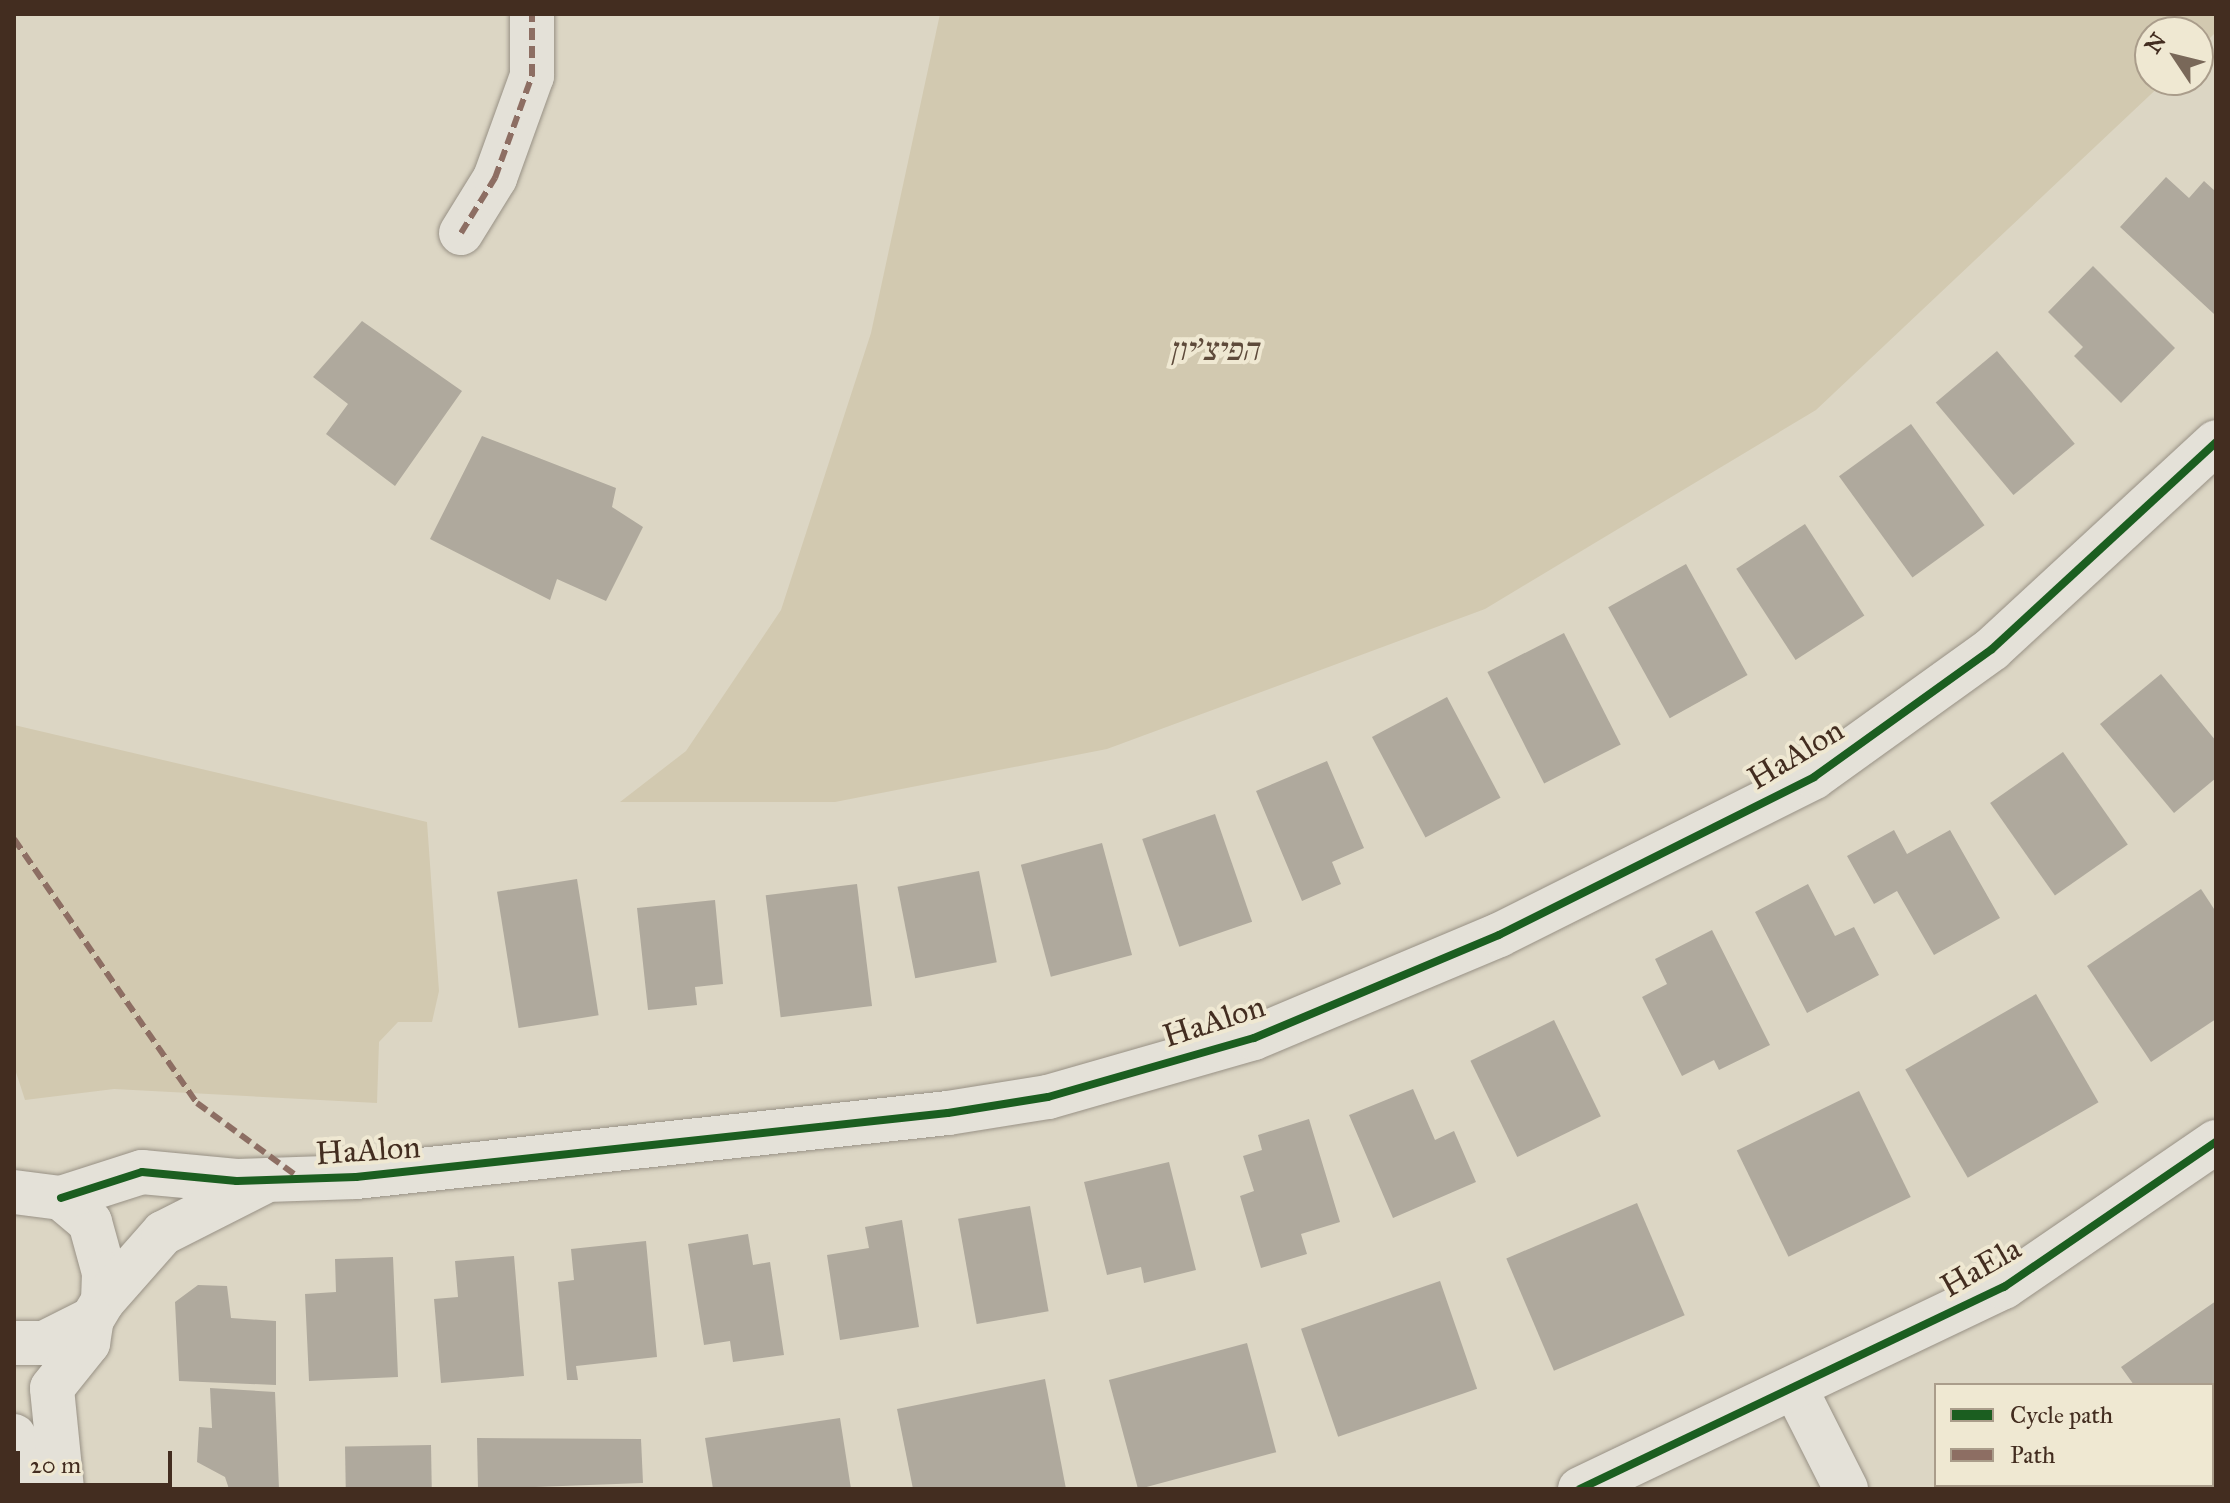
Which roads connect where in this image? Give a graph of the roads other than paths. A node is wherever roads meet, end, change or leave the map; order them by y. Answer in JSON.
{"nodes":[{"id":1,"x":532,"y":14,"type":"edge"},
{"id":2,"x":461,"y":233,"type":"dead end"},
{"id":3,"x":2216,"y":442,"type":"edge"},
{"id":4,"x":2216,"y":1142,"type":"edge"},
{"id":5,"x":269,"y":1180,"type":"junction"},
{"id":6,"x":14,"y":1192,"type":"edge"},
{"id":7,"x":61,"y":1198,"type":"junction"},
{"id":8,"x":98,"y":1310,"type":"junction"},
{"id":9,"x":14,"y":1343,"type":"edge"},
{"id":10,"x":1797,"y":1392,"type":"junction"},
{"id":11,"x":14,"y":1436,"type":"edge"},
{"id":12,"x":42,"y":1489,"type":"edge"},
{"id":13,"x":62,"y":1489,"type":"edge"},
{"id":14,"x":1580,"y":1489,"type":"edge"},
{"id":15,"x":1846,"y":1489,"type":"edge"}],
"edges":[{"from":1,"to":2,"type":"street"},
{"from":3,"to":5,"type":"street","name":"HaAlon"},
{"from":4,"to":10,"type":"street","name":"HaEla"},
{"from":5,"to":7,"type":"street","name":"HaAlon"},
{"from":5,"to":8,"type":"street","name":"HaAlon"},
{"from":6,"to":7,"type":"street"},
{"from":7,"to":8,"type":"street"},
{"from":8,"to":9,"type":"street"},
{"from":8,"to":13,"type":"street"},
{"from":10,"to":14,"type":"street","name":"HaEla"},
{"from":10,"to":15,"type":"street"},
{"from":11,"to":12,"type":"street"}]}
